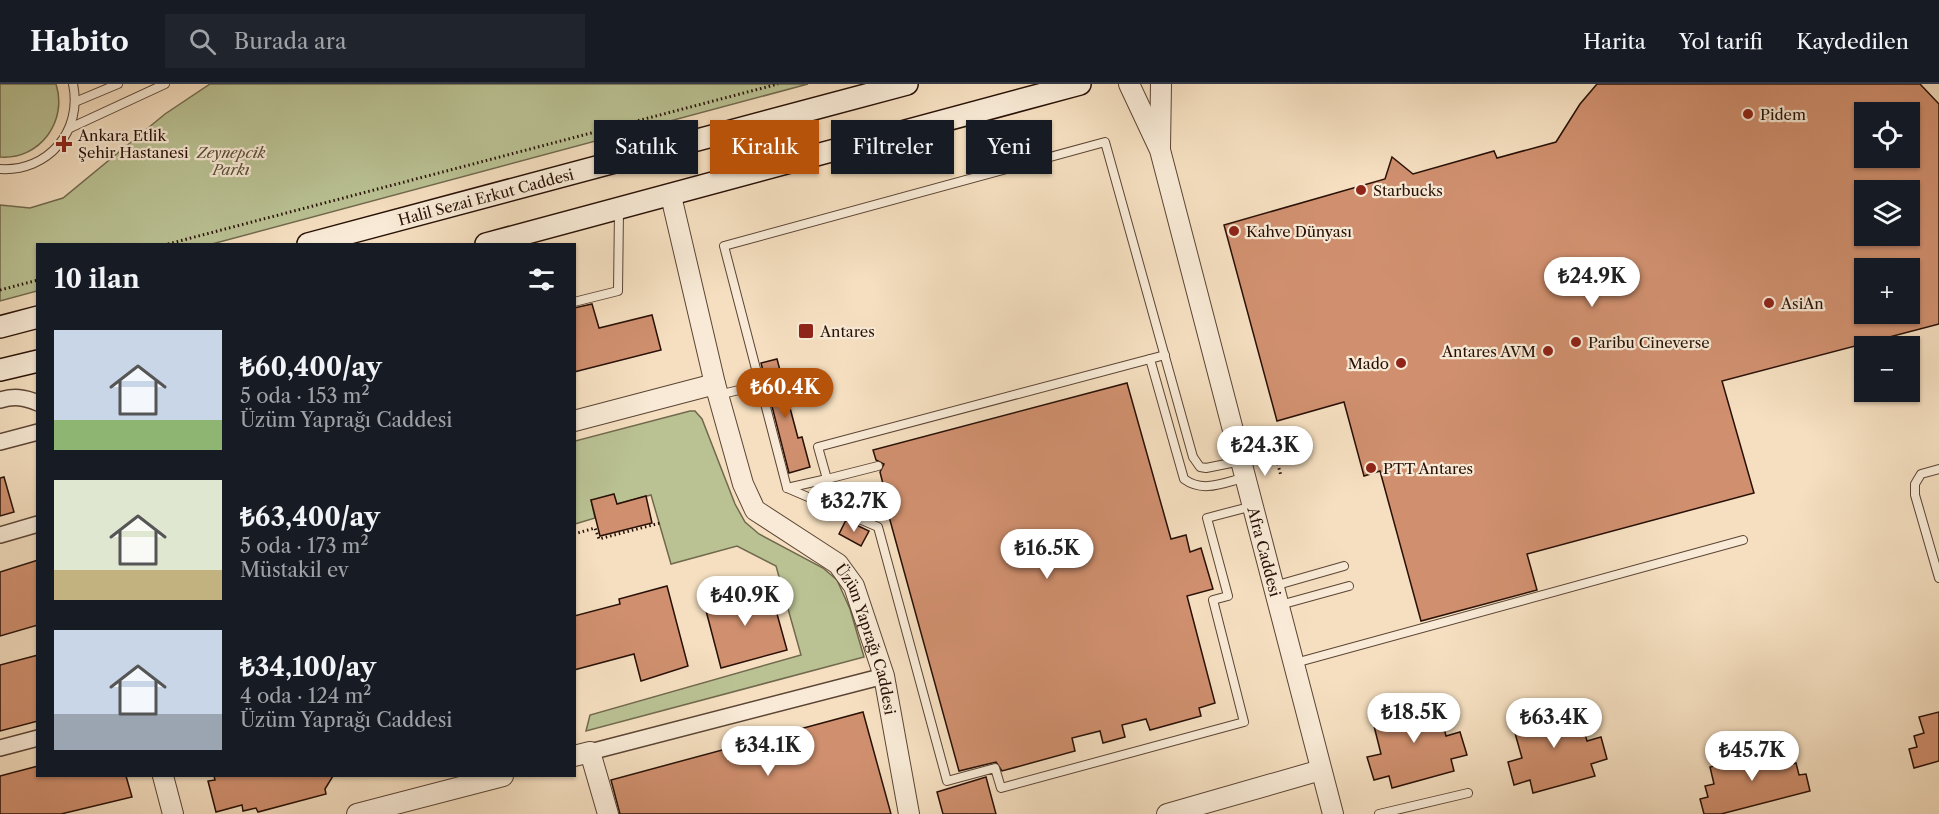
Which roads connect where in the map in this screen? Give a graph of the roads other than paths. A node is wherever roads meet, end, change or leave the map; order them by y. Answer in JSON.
{"nodes":[{"id":1,"x":73,"y":84,"type":"edge"},
{"id":2,"x":118,"y":84,"type":"edge"},
{"id":3,"x":165,"y":84,"type":"edge"},
{"id":4,"x":907,"y":84,"type":"edge"},
{"id":5,"x":1080,"y":84,"type":"edge"},
{"id":6,"x":1129,"y":84,"type":"edge"},
{"id":7,"x":1161,"y":84,"type":"edge"},
{"id":8,"x":75,"y":102,"type":"junction"},
{"id":9,"x":70,"y":128,"type":"junction"},
{"id":10,"x":1160,"y":150,"type":"junction"},
{"id":11,"x":0,"y":169,"type":"edge"},
{"id":12,"x":12,"y":170,"type":"junction"},
{"id":13,"x":0,"y":176,"type":"edge"},
{"id":14,"x":671,"y":196,"type":"junction"},
{"id":15,"x":619,"y":210,"type":"junction"},
{"id":16,"x":312,"y":243,"type":"edge"},
{"id":17,"x":490,"y":243,"type":"edge"},
{"id":18,"x":576,"y":302,"type":"edge"},
{"id":19,"x":36,"y":318,"type":"edge"},
{"id":20,"x":0,"y":327,"type":"edge"},
{"id":21,"x":1165,"y":355,"type":"junction"},
{"id":22,"x":1150,"y":359,"type":"junction"},
{"id":23,"x":36,"y":361,"type":"edge"},
{"id":24,"x":0,"y":370,"type":"edge"},
{"id":25,"x":760,"y":385,"type":"junction"},
{"id":26,"x":716,"y":390,"type":"junction"},
{"id":27,"x":0,"y":400,"type":"edge"},
{"id":28,"x":36,"y":402,"type":"edge"},
{"id":29,"x":576,"y":421,"type":"edge"},
{"id":30,"x":36,"y":433,"type":"edge"},
{"id":31,"x":0,"y":442,"type":"edge"},
{"id":32,"x":878,"y":466,"type":"dead end"},
{"id":33,"x":1244,"y":469,"type":"junction"},
{"id":34,"x":1939,"y":469,"type":"edge"},
{"id":35,"x":827,"y":479,"type":"junction"},
{"id":36,"x":787,"y":488,"type":"junction"},
{"id":37,"x":887,"y":498,"type":"dead end"},
{"id":38,"x":1253,"y":506,"type":"junction"},
{"id":39,"x":839,"y":510,"type":"junction"},
{"id":40,"x":36,"y":525,"type":"edge"},
{"id":41,"x":0,"y":535,"type":"edge"},
{"id":42,"x":1743,"y":540,"type":"dead end"},
{"id":43,"x":1344,"y":566,"type":"dead end"},
{"id":44,"x":1939,"y":578,"type":"edge"},
{"id":45,"x":1274,"y":586,"type":"junction"},
{"id":46,"x":1349,"y":586,"type":"dead end"},
{"id":47,"x":1279,"y":606,"type":"junction"},
{"id":48,"x":1293,"y":664,"type":"junction"},
{"id":49,"x":884,"y":676,"type":"junction"},
{"id":50,"x":36,"y":739,"type":"edge"},
{"id":51,"x":0,"y":748,"type":"edge"},
{"id":52,"x":582,"y":754,"type":"edge"},
{"id":53,"x":1321,"y":770,"type":"junction"},
{"id":54,"x":163,"y":777,"type":"edge"},
{"id":55,"x":495,"y":777,"type":"edge"},
{"id":56,"x":1467,"y":793,"type":"dead end"},
{"id":57,"x":173,"y":814,"type":"edge"},
{"id":58,"x":357,"y":814,"type":"edge"},
{"id":59,"x":608,"y":814,"type":"edge"},
{"id":60,"x":909,"y":814,"type":"edge"},
{"id":61,"x":1167,"y":814,"type":"edge"},
{"id":62,"x":1333,"y":814,"type":"edge"},
{"id":63,"x":1379,"y":814,"type":"edge"}],
"edges":[{"from":1,"to":8,"type":"lane"},
{"from":2,"to":8,"type":"lane"},
{"from":3,"to":9,"type":"lane"},
{"from":4,"to":16,"type":"main road","name":"Halil Sezai Erkut Caddesi"},
{"from":5,"to":14,"type":"main road"},
{"from":6,"to":10,"type":"street","name":"Afra Caddesi"},
{"from":7,"to":10,"type":"street","name":"Afra Caddesi"},
{"from":8,"to":9,"type":"lane"},
{"from":9,"to":12,"type":"lane"},
{"from":10,"to":33,"type":"street","name":"Afra Caddesi"},
{"from":11,"to":12,"type":"lane"},
{"from":12,"to":13,"type":"lane"},
{"from":14,"to":15,"type":"main road"},
{"from":14,"to":26,"type":"street","name":"Üzüm Yaprağı Caddesi"},
{"from":15,"to":17,"type":"main road"},
{"from":15,"to":18,"type":"lane"},
{"from":19,"to":20,"type":"main road"},
{"from":21,"to":22,"type":"lane"},
{"from":21,"to":25,"type":"lane"},
{"from":21,"to":33,"type":"lane"},
{"from":22,"to":33,"type":"lane"},
{"from":22,"to":35,"type":"lane"},
{"from":23,"to":24,"type":"main road"},
{"from":25,"to":26,"type":"lane"},
{"from":25,"to":36,"type":"lane"},
{"from":26,"to":29,"type":"street"},
{"from":26,"to":49,"type":"street","name":"Üzüm Yaprağı Caddesi"},
{"from":27,"to":28,"type":"street"},
{"from":30,"to":31,"type":"street"},
{"from":32,"to":35,"type":"lane"},
{"from":33,"to":38,"type":"street","name":"Afra Caddesi"},
{"from":34,"to":44,"type":"lane"},
{"from":35,"to":36,"type":"lane"},
{"from":36,"to":39,"type":"lane"},
{"from":37,"to":39,"type":"lane"},
{"from":38,"to":39,"type":"lane"},
{"from":38,"to":45,"type":"street","name":"Afra Caddesi"},
{"from":40,"to":41,"type":"street"},
{"from":42,"to":48,"type":"lane"},
{"from":43,"to":45,"type":"lane"},
{"from":45,"to":47,"type":"street","name":"Afra Caddesi"},
{"from":46,"to":47,"type":"lane"},
{"from":47,"to":48,"type":"street","name":"Afra Caddesi"},
{"from":48,"to":53,"type":"street","name":"Afra Caddesi"},
{"from":49,"to":52,"type":"street"},
{"from":49,"to":60,"type":"street","name":"Üzüm Yaprağı Caddesi"},
{"from":50,"to":51,"type":"street"},
{"from":52,"to":59,"type":"street"},
{"from":53,"to":61,"type":"street"},
{"from":53,"to":62,"type":"street","name":"Afra Caddesi"},
{"from":54,"to":57,"type":"street"},
{"from":55,"to":58,"type":"street"},
{"from":56,"to":63,"type":"lane"}]}
